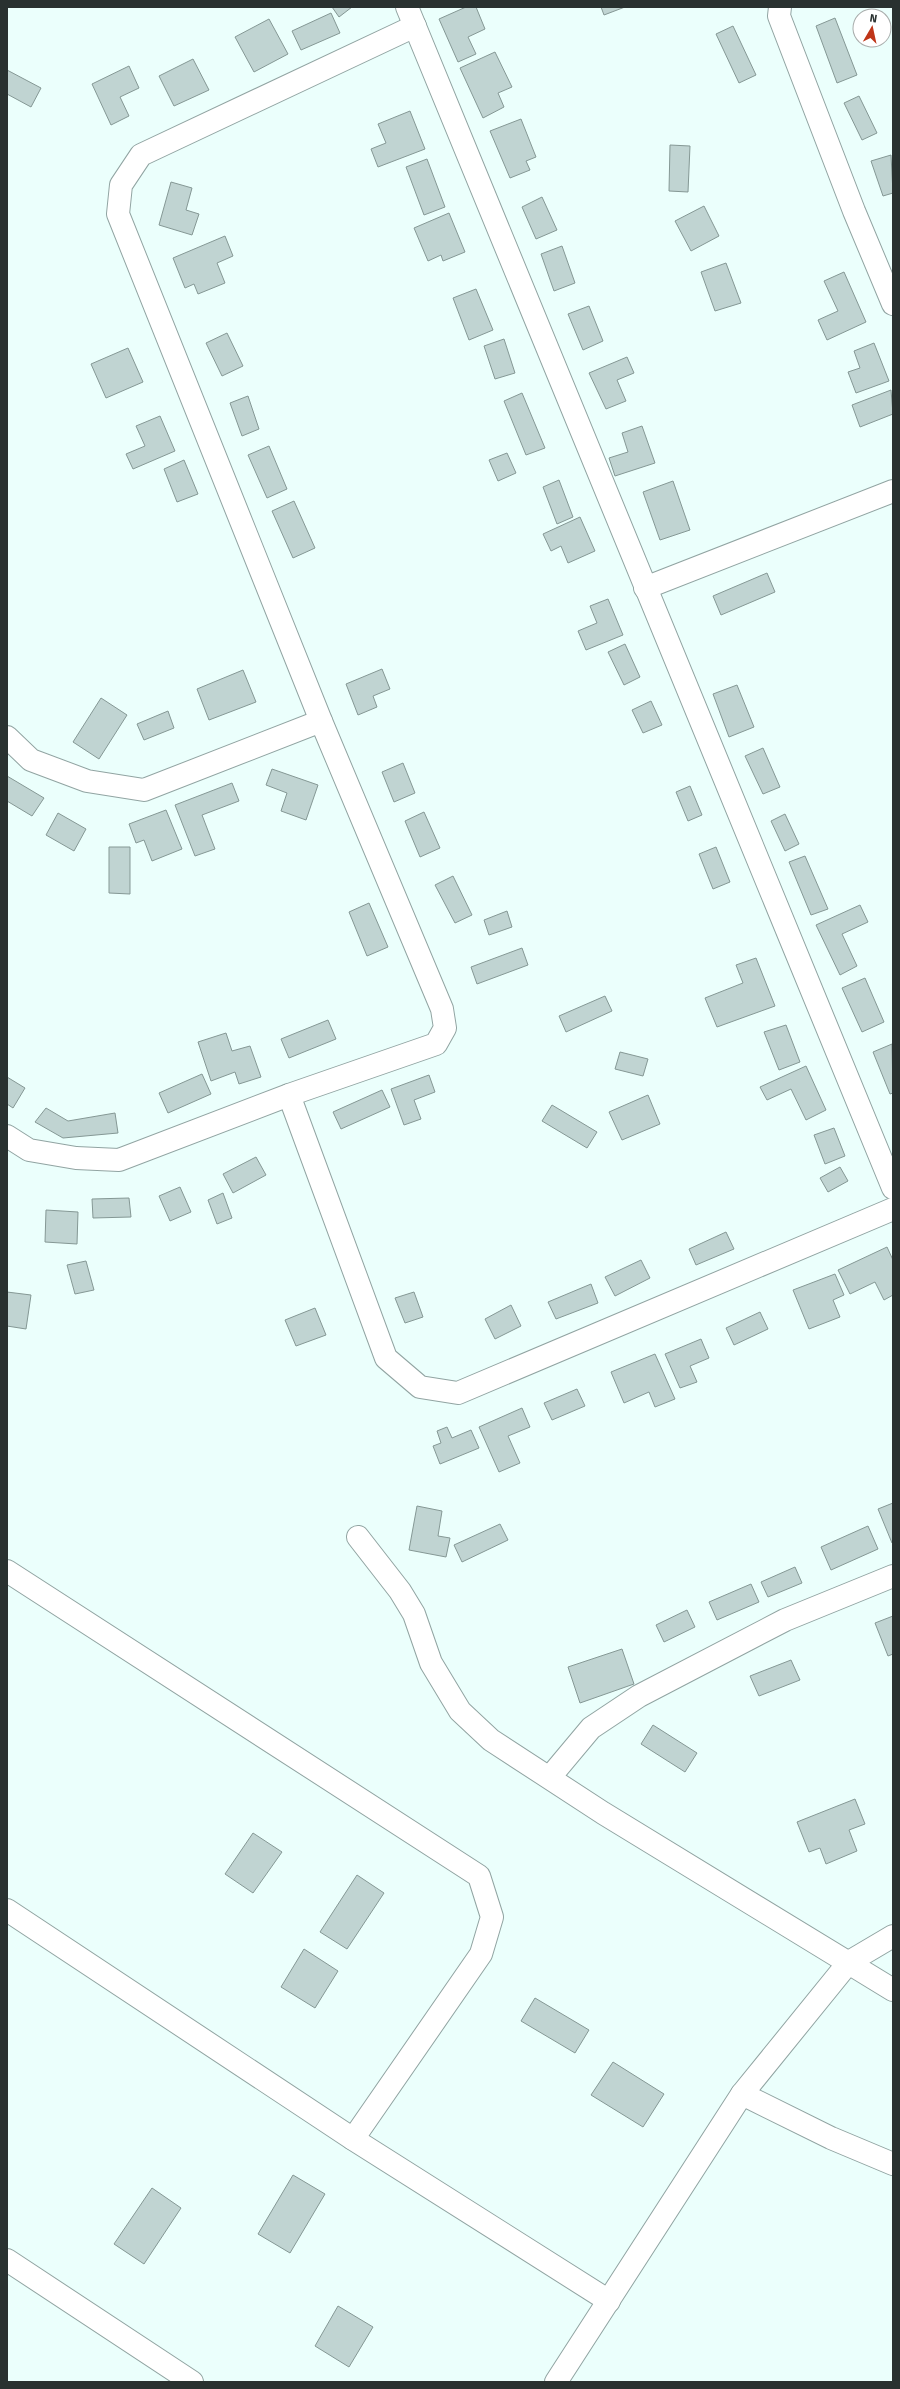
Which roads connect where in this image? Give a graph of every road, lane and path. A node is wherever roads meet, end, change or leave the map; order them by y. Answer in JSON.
{"nodes":[{"id":1,"x":780,"y":7,"type":"edge"},
{"id":2,"x":411,"y":17,"type":"edge"},
{"id":3,"x":893,"y":304,"type":"edge"},
{"id":4,"x":893,"y":491,"type":"edge"},
{"id":5,"x":645,"y":588,"type":"junction"},
{"id":6,"x":320,"y":720,"type":"junction"},
{"id":7,"x":7,"y":737,"type":"edge"},
{"id":8,"x":289,"y":1095,"type":"junction"},
{"id":9,"x":7,"y":1136,"type":"edge"},
{"id":10,"x":893,"y":1188,"type":"edge"},
{"id":11,"x":893,"y":1209,"type":"edge"},
{"id":12,"x":358,"y":1537,"type":"dead end"},
{"id":13,"x":7,"y":1571,"type":"edge"},
{"id":14,"x":893,"y":1576,"type":"edge"},
{"id":15,"x":550,"y":1777,"type":"junction"},
{"id":16,"x":7,"y":1910,"type":"edge"},
{"id":17,"x":893,"y":1936,"type":"edge"},
{"id":18,"x":849,"y":1962,"type":"junction"},
{"id":19,"x":893,"y":1990,"type":"edge"},
{"id":20,"x":742,"y":2094,"type":"junction"},
{"id":21,"x":353,"y":2140,"type":"junction"},
{"id":22,"x":893,"y":2164,"type":"edge"},
{"id":23,"x":7,"y":2260,"type":"edge"},
{"id":24,"x":609,"y":2301,"type":"junction"},
{"id":25,"x":192,"y":2382,"type":"edge"},
{"id":26,"x":556,"y":2382,"type":"edge"}],
"edges":[{"from":1,"to":3,"type":"street"},
{"from":2,"to":5,"type":"street"},
{"from":2,"to":6,"type":"street"},
{"from":4,"to":5,"type":"street"},
{"from":5,"to":10,"type":"street"},
{"from":6,"to":7,"type":"street"},
{"from":6,"to":8,"type":"street"},
{"from":8,"to":9,"type":"street"},
{"from":8,"to":11,"type":"street"},
{"from":12,"to":15,"type":"street"},
{"from":13,"to":21,"type":"street"},
{"from":14,"to":15,"type":"street"},
{"from":15,"to":18,"type":"street"},
{"from":16,"to":21,"type":"street"},
{"from":17,"to":18,"type":"street"},
{"from":18,"to":19,"type":"street"},
{"from":18,"to":20,"type":"street"},
{"from":20,"to":22,"type":"street"},
{"from":20,"to":24,"type":"street"},
{"from":21,"to":24,"type":"street"},
{"from":23,"to":25,"type":"street"},
{"from":24,"to":26,"type":"street"}]}
